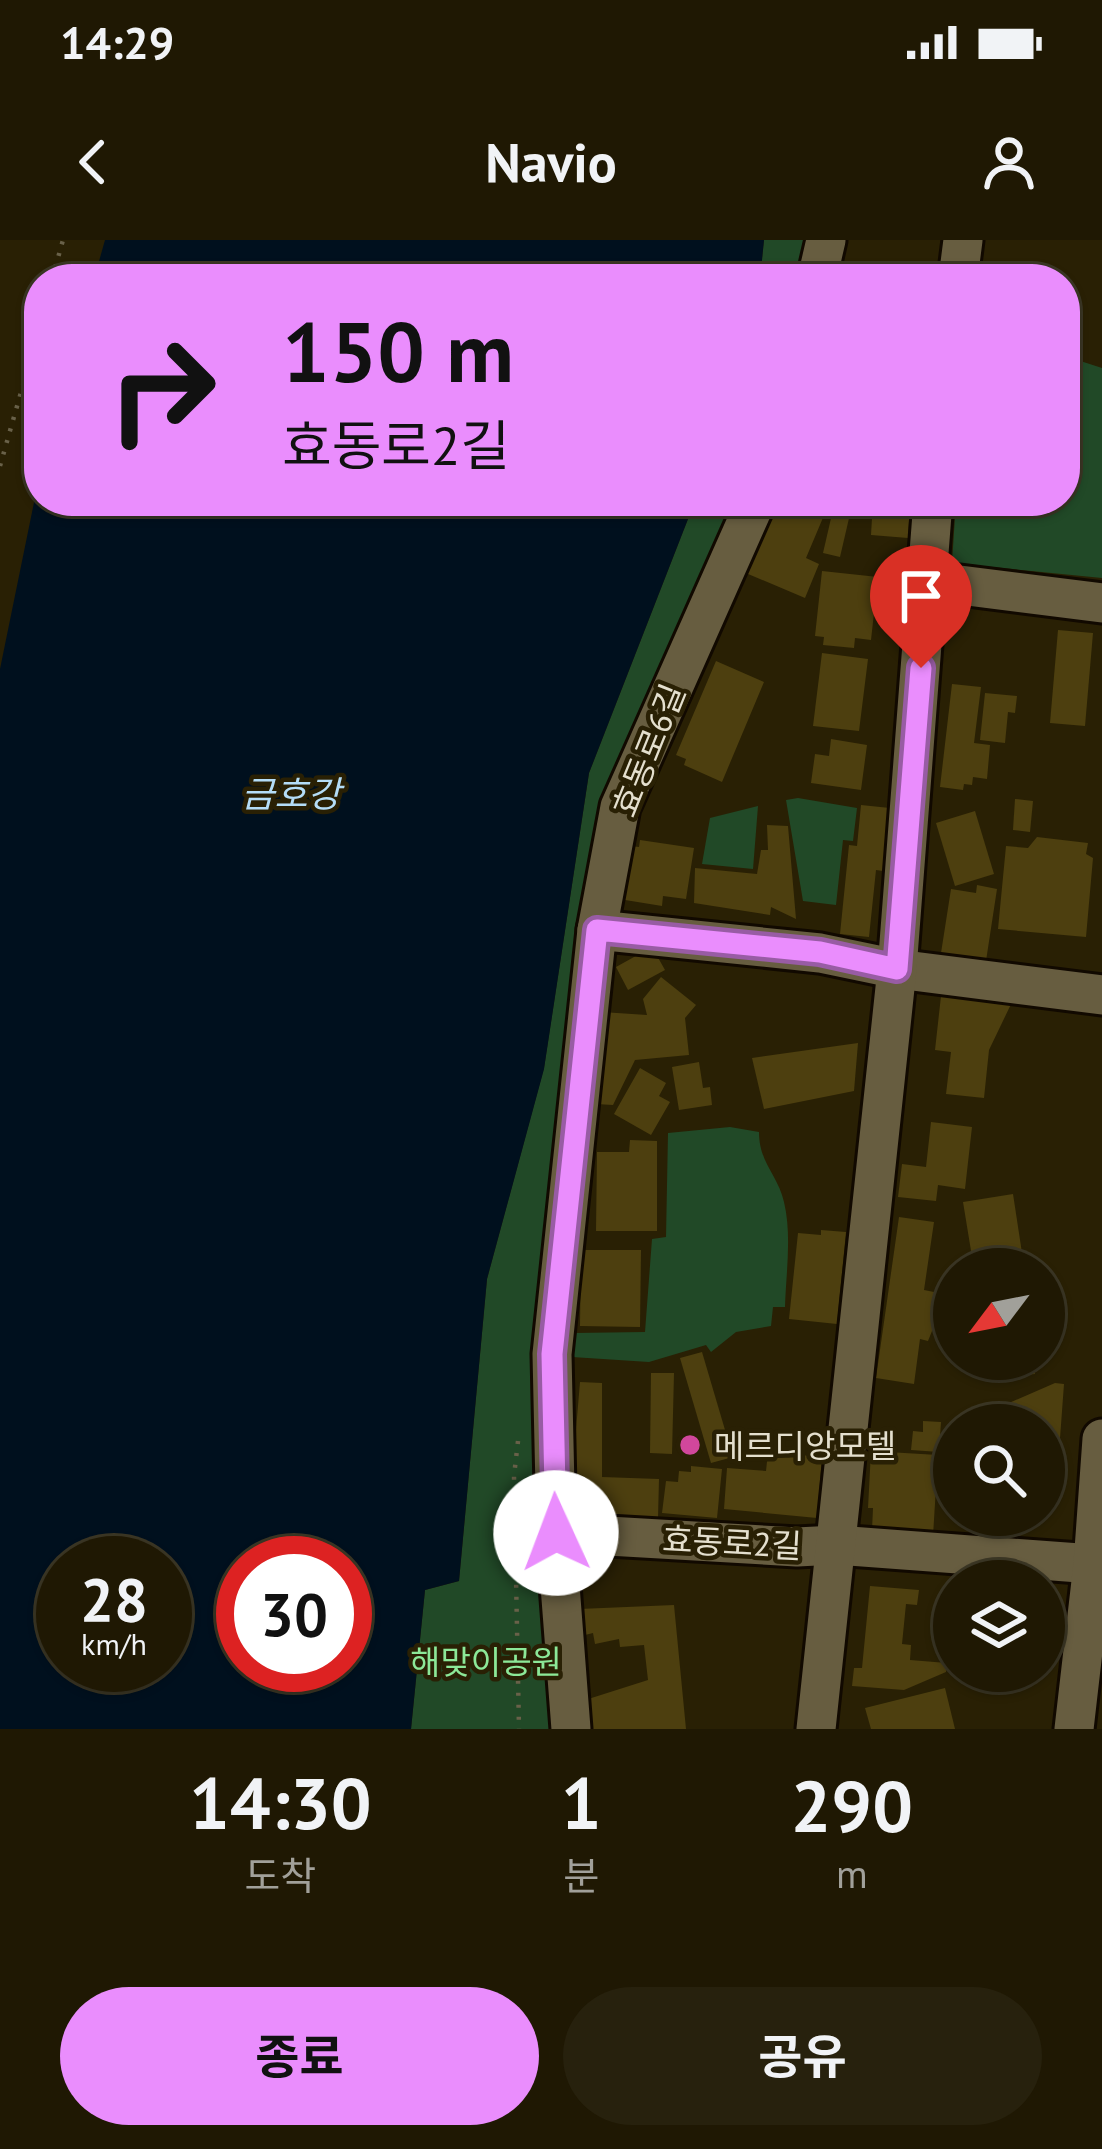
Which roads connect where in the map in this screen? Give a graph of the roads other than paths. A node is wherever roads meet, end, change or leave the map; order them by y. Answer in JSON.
{"nodes":[{"id":1,"x":749,"y":516,"type":"edge"},
{"id":2,"x":932,"y":516,"type":"edge"},
{"id":3,"x":928,"y":581,"type":"junction"},
{"id":4,"x":1102,"y":603,"type":"edge"},
{"id":5,"x":597,"y":930,"type":"junction"},
{"id":6,"x":897,"y":969,"type":"junction"},
{"id":7,"x":1102,"y":994,"type":"edge"},
{"id":8,"x":1102,"y":1439,"type":"edge"},
{"id":9,"x":556,"y":1533,"type":"junction"},
{"id":10,"x":836,"y":1545,"type":"junction"},
{"id":11,"x":1093,"y":1564,"type":"junction"},
{"id":12,"x":571,"y":1729,"type":"edge"},
{"id":13,"x":816,"y":1729,"type":"edge"},
{"id":14,"x":1074,"y":1729,"type":"edge"}],
"edges":[{"from":1,"to":5,"type":"street","name":"효동로6길"},
{"from":2,"to":3,"type":"street"},
{"from":3,"to":4,"type":"street"},
{"from":3,"to":6,"type":"street"},
{"from":5,"to":6,"type":"street"},
{"from":5,"to":9,"type":"street","name":"효동로6길"},
{"from":6,"to":7,"type":"street"},
{"from":6,"to":10,"type":"street","name":"효동로2길"},
{"from":8,"to":11,"type":"street"},
{"from":9,"to":10,"type":"street","name":"효동로2길"},
{"from":9,"to":12,"type":"street","name":"효동로6길"},
{"from":10,"to":11,"type":"street","name":"효동로2길"},
{"from":10,"to":13,"type":"street"},
{"from":11,"to":14,"type":"street"}]}
